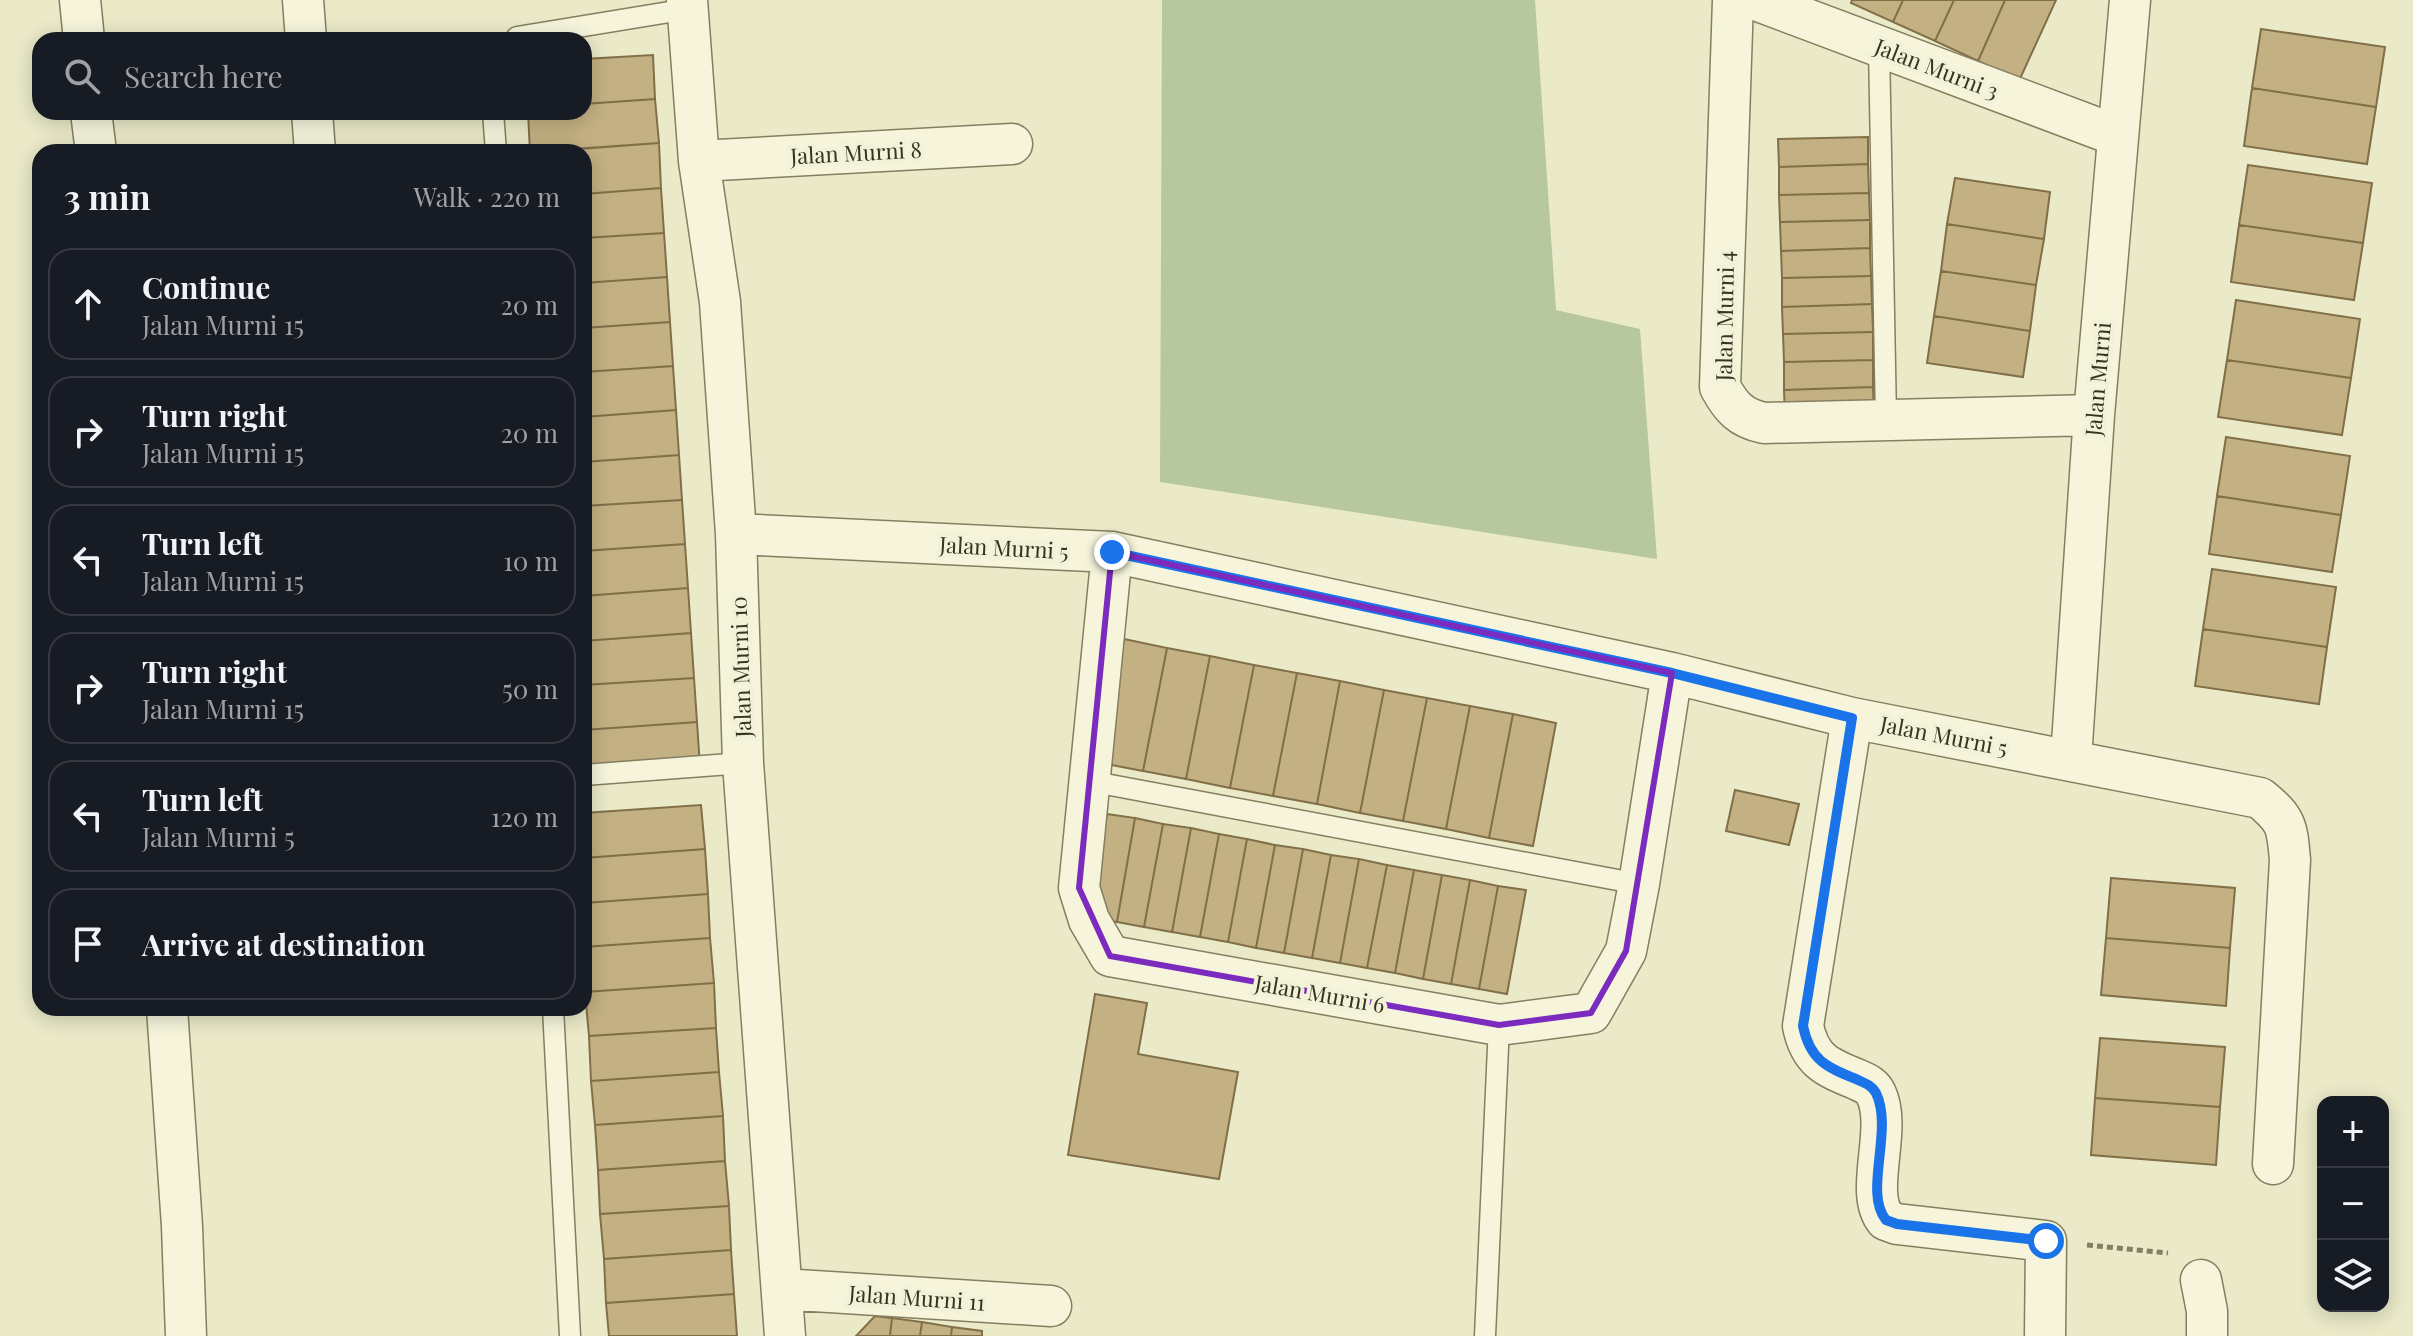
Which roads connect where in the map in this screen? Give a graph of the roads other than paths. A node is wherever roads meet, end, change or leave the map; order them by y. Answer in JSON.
{"nodes":[{"id":1,"x":80,"y":0,"type":"edge"},
{"id":2,"x":303,"y":0,"type":"edge"},
{"id":3,"x":1733,"y":0,"type":"edge"},
{"id":4,"x":1756,"y":0,"type":"edge"},
{"id":5,"x":2130,"y":0,"type":"edge"},
{"id":6,"x":688,"y":5,"type":"edge"},
{"id":7,"x":83,"y":32,"type":"edge"},
{"id":8,"x":305,"y":32,"type":"edge"},
{"id":9,"x":544,"y":32,"type":"edge"},
{"id":10,"x":1879,"y":47,"type":"junction"},
{"id":11,"x":92,"y":120,"type":"edge"},
{"id":12,"x":313,"y":120,"type":"edge"},
{"id":13,"x":494,"y":120,"type":"edge"},
{"id":14,"x":2118,"y":136,"type":"junction"},
{"id":15,"x":95,"y":144,"type":"edge"},
{"id":16,"x":314,"y":144,"type":"edge"},
{"id":17,"x":495,"y":144,"type":"edge"},
{"id":18,"x":1012,"y":144,"type":"dead end"},
{"id":19,"x":699,"y":161,"type":"junction"},
{"id":20,"x":2094,"y":415,"type":"junction"},
{"id":21,"x":1886,"y":419,"type":"junction"},
{"id":22,"x":736,"y":534,"type":"junction"},
{"id":23,"x":1112,"y":552,"type":"junction"},
{"id":24,"x":1672,"y":673,"type":"junction"},
{"id":25,"x":1852,"y":718,"type":"junction"},
{"id":26,"x":2071,"y":759,"type":"junction"},
{"id":27,"x":743,"y":763,"type":"junction"},
{"id":28,"x":592,"y":774,"type":"edge"},
{"id":29,"x":1089,"y":781,"type":"junction"},
{"id":30,"x":1639,"y":884,"type":"junction"},
{"id":31,"x":168,"y":1016,"type":"edge"},
{"id":32,"x":553,"y":1016,"type":"edge"},
{"id":33,"x":1499,"y":1025,"type":"junction"},
{"id":34,"x":2273,"y":1164,"type":"dead end"},
{"id":35,"x":2201,"y":1280,"type":"road end"},
{"id":36,"x":782,"y":1289,"type":"junction"},
{"id":37,"x":1051,"y":1306,"type":"dead end"},
{"id":38,"x":186,"y":1336,"type":"edge"},
{"id":39,"x":570,"y":1336,"type":"edge"},
{"id":40,"x":785,"y":1336,"type":"edge"},
{"id":41,"x":1485,"y":1336,"type":"edge"},
{"id":42,"x":2045,"y":1336,"type":"edge"},
{"id":43,"x":2207,"y":1336,"type":"edge"}],
"edges":[{"from":1,"to":7,"type":"street"},
{"from":2,"to":8,"type":"street"},
{"from":3,"to":21,"type":"street","name":"Jalan Murni 4"},
{"from":4,"to":10,"type":"street","name":"Jalan Murni 3"},
{"from":5,"to":14,"type":"street","name":"Jalan Murni"},
{"from":6,"to":9,"type":"lane"},
{"from":6,"to":19,"type":"street","name":"Jalan Murni 10"},
{"from":10,"to":14,"type":"street","name":"Jalan Murni 3"},
{"from":10,"to":21,"type":"lane"},
{"from":11,"to":15,"type":"street"},
{"from":12,"to":16,"type":"street"},
{"from":13,"to":17,"type":"lane"},
{"from":14,"to":20,"type":"street","name":"Jalan Murni"},
{"from":18,"to":19,"type":"street","name":"Jalan Murni 8"},
{"from":19,"to":22,"type":"street","name":"Jalan Murni 10"},
{"from":20,"to":21,"type":"street","name":"Jalan Murni 4"},
{"from":20,"to":26,"type":"street","name":"Jalan Murni"},
{"from":22,"to":23,"type":"street","name":"Jalan Murni 5"},
{"from":22,"to":27,"type":"street","name":"Jalan Murni 10"},
{"from":23,"to":24,"type":"street","name":"Jalan Murni 5"},
{"from":23,"to":29,"type":"street","name":"Jalan Murni 6"},
{"from":24,"to":25,"type":"street","name":"Jalan Murni 5"},
{"from":24,"to":30,"type":"street","name":"Jalan Murni 6"},
{"from":25,"to":26,"type":"street","name":"Jalan Murni 5"},
{"from":25,"to":42,"type":"street"},
{"from":26,"to":34,"type":"street","name":"Jalan Murni 5"},
{"from":27,"to":28,"type":"lane"},
{"from":27,"to":36,"type":"street","name":"Jalan Murni 10"},
{"from":29,"to":30,"type":"lane"},
{"from":29,"to":33,"type":"street","name":"Jalan Murni 6"},
{"from":30,"to":33,"type":"street","name":"Jalan Murni 6"},
{"from":31,"to":38,"type":"street"},
{"from":32,"to":39,"type":"lane"},
{"from":33,"to":41,"type":"lane"},
{"from":35,"to":43,"type":"street"},
{"from":36,"to":37,"type":"street","name":"Jalan Murni 11"},
{"from":36,"to":40,"type":"street","name":"Jalan Murni 10"}]}
